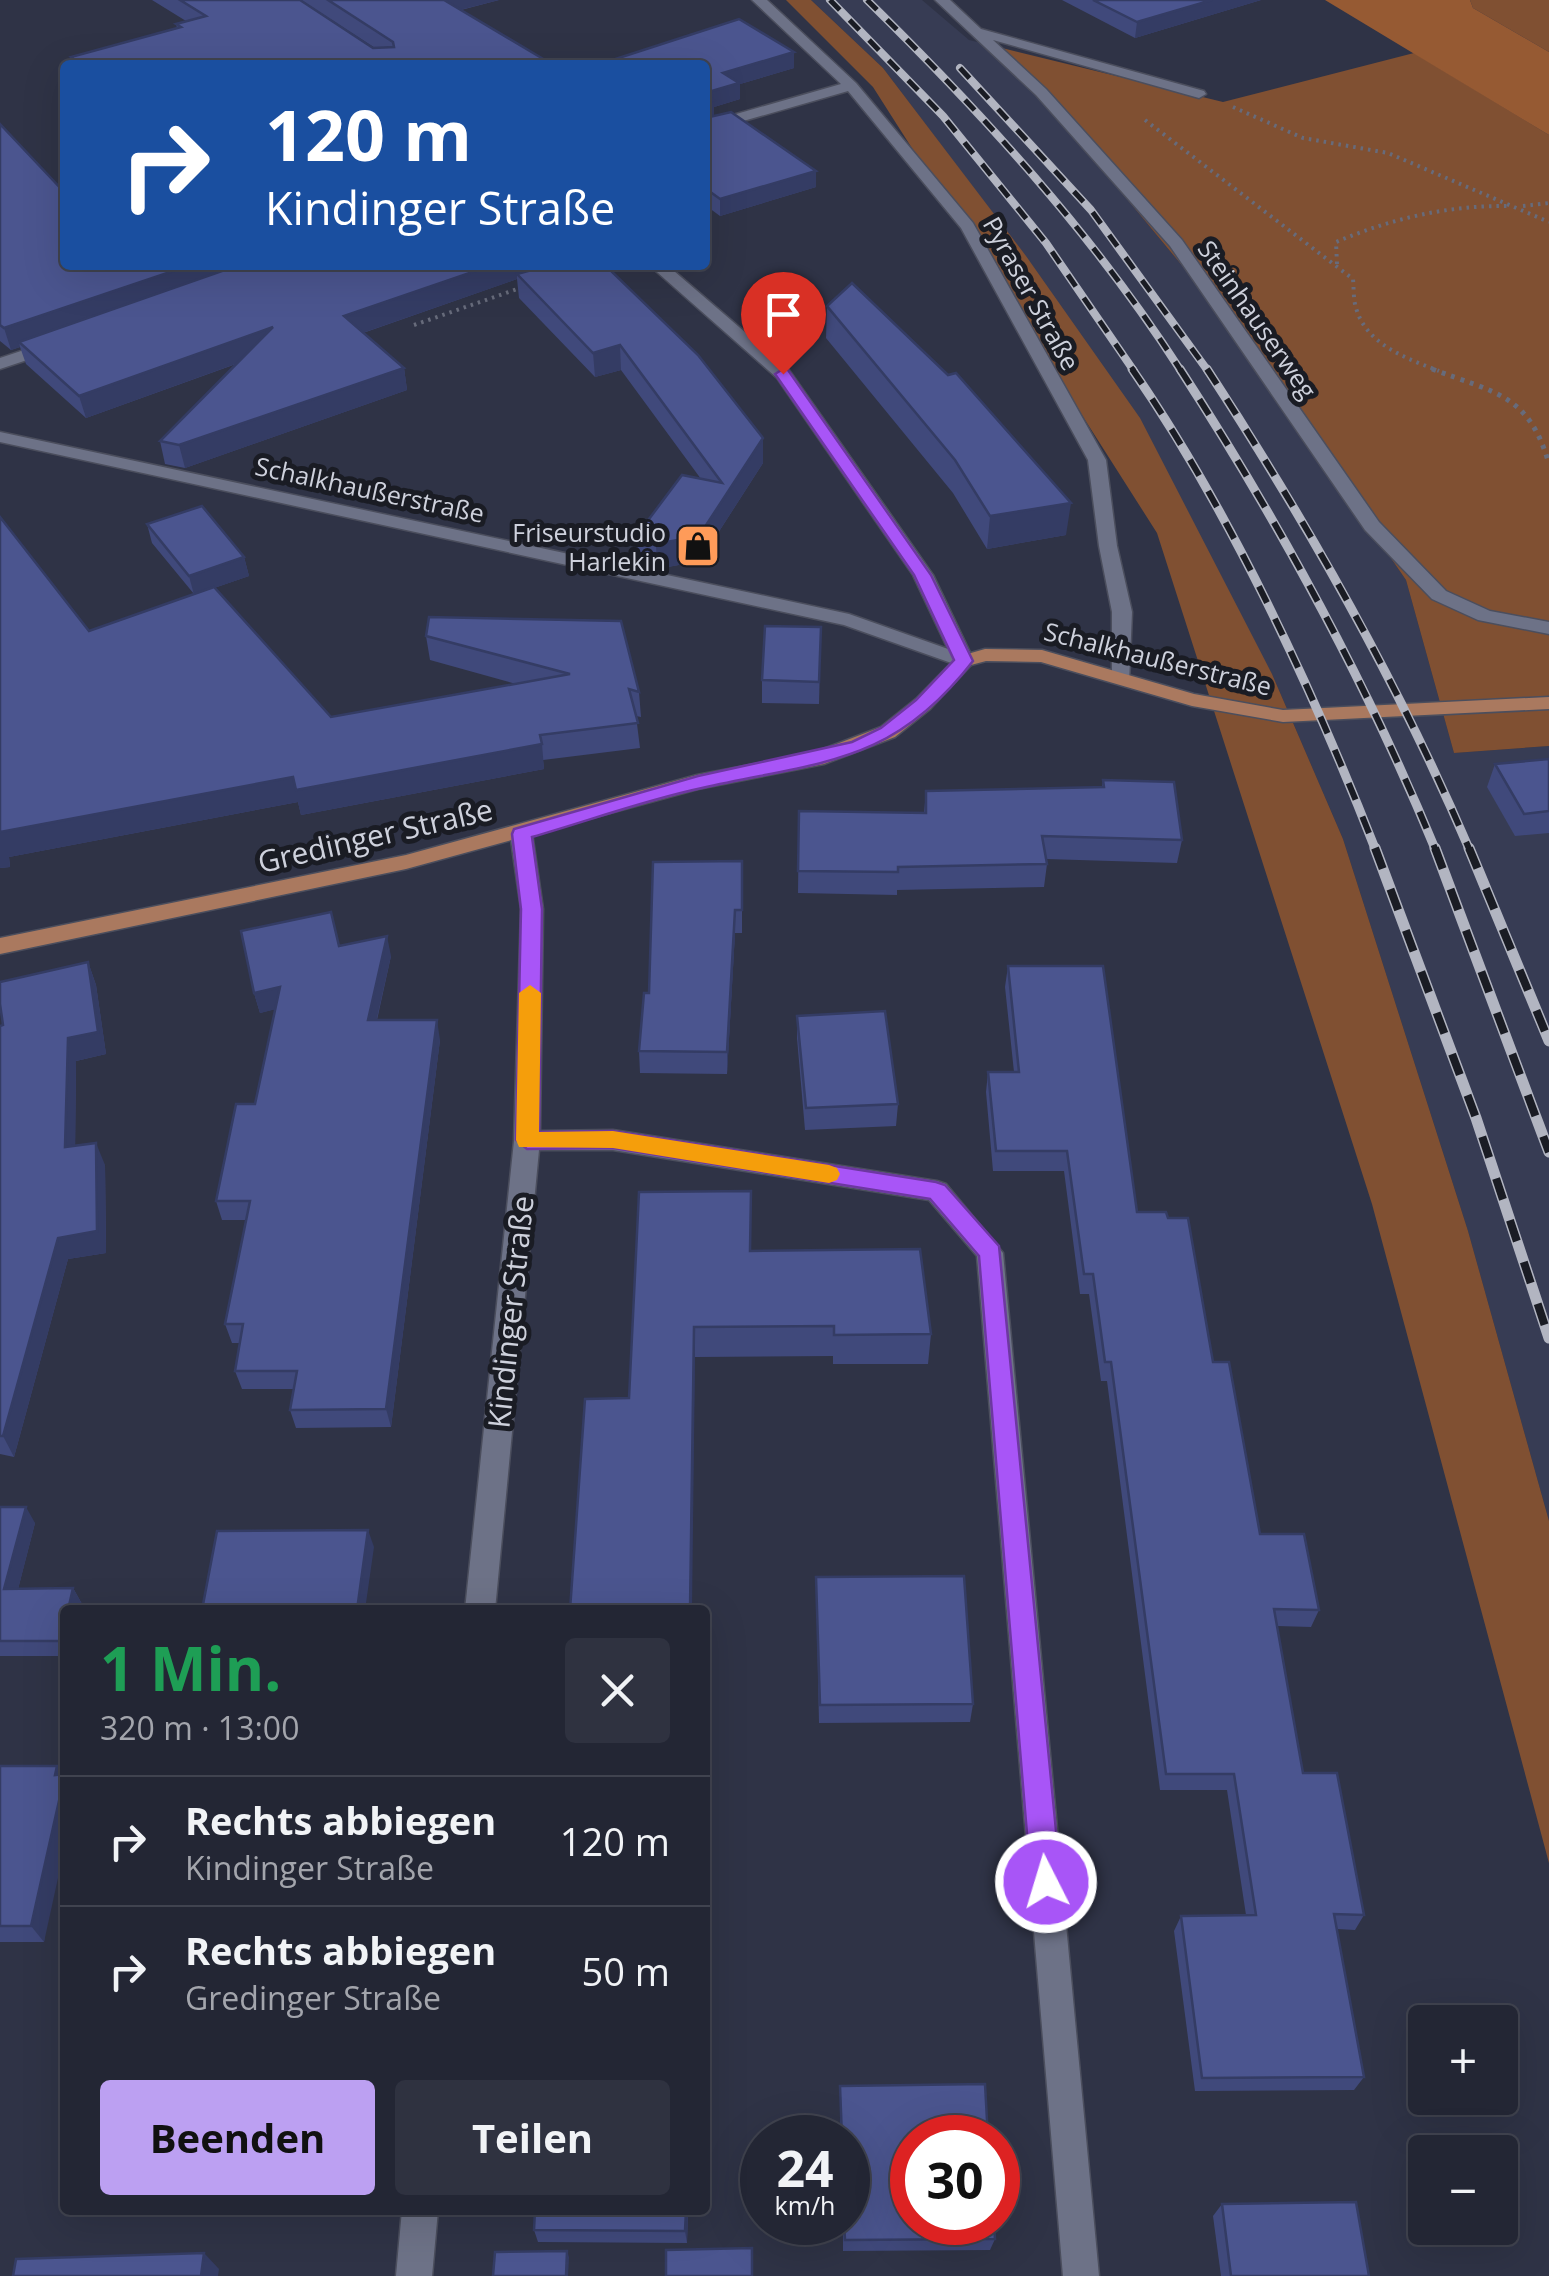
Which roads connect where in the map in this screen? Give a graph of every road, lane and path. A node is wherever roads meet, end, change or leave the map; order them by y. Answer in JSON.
{"nodes":[{"id":1,"x":759,"y":0,"type":"edge"},
{"id":2,"x":942,"y":0,"type":"edge"},
{"id":3,"x":979,"y":32,"type":"junction"},
{"id":4,"x":851,"y":86,"type":"junction"},
{"id":5,"x":1198,"y":94,"type":"joint"},
{"id":6,"x":1132,"y":111,"type":"dead end"},
{"id":7,"x":710,"y":127,"type":"edge"},
{"id":8,"x":1549,"y":203,"type":"edge"},
{"id":9,"x":1520,"y":206,"type":"junction"},
{"id":10,"x":1549,"y":222,"type":"edge"},
{"id":11,"x":1337,"y":265,"type":"junction"},
{"id":12,"x":663,"y":270,"type":"edge"},
{"id":13,"x":536,"y":283,"type":"edge"},
{"id":14,"x":414,"y":325,"type":"edge"},
{"id":15,"x":71,"y":339,"type":"edge"},
{"id":16,"x":0,"y":364,"type":"edge"},
{"id":17,"x":0,"y":437,"type":"edge"},
{"id":18,"x":1549,"y":464,"type":"edge"},
{"id":19,"x":1549,"y":628,"type":"edge"},
{"id":20,"x":964,"y":661,"type":"junction"},
{"id":21,"x":1122,"y":679,"type":"junction"},
{"id":22,"x":1549,"y":702,"type":"edge"},
{"id":23,"x":522,"y":834,"type":"junction"},
{"id":24,"x":0,"y":946,"type":"edge"},
{"id":25,"x":527,"y":1140,"type":"junction"},
{"id":26,"x":480,"y":1605,"type":"edge"},
{"id":27,"x":420,"y":2215,"type":"edge"},
{"id":28,"x":414,"y":2276,"type":"edge"},
{"id":29,"x":1081,"y":2276,"type":"edge"}],
"edges":[{"from":1,"to":4,"type":"street","name":"Pyraser Straße"},
{"from":2,"to":3,"type":"street","name":"Steinhauserweg"},
{"from":3,"to":5,"type":"street"},
{"from":3,"to":19,"type":"street","name":"Steinhauserweg"},
{"from":4,"to":7,"type":"street"},
{"from":4,"to":21,"type":"street","name":"Pyraser Straße"},
{"from":5,"to":9,"type":"path"},
{"from":6,"to":11,"type":"path"},
{"from":8,"to":9,"type":"path"},
{"from":9,"to":10,"type":"path"},
{"from":9,"to":11,"type":"path"},
{"from":11,"to":18,"type":"path"},
{"from":12,"to":20,"type":"street"},
{"from":13,"to":14,"type":"path"},
{"from":15,"to":16,"type":"street"},
{"from":17,"to":20,"type":"street","name":"Schalkhaußerstraße"},
{"from":20,"to":21,"type":"main road","name":"Schalkhaußerstraße"},
{"from":20,"to":23,"type":"main road","name":"Gredinger Straße"},
{"from":21,"to":22,"type":"main road","name":"Schalkhaußerstraße"},
{"from":23,"to":24,"type":"main road","name":"Gredinger Straße"},
{"from":23,"to":25,"type":"street","name":"Kindinger Straße"},
{"from":25,"to":26,"type":"street","name":"Kindinger Straße"},
{"from":25,"to":29,"type":"street"},
{"from":27,"to":28,"type":"street"}]}
